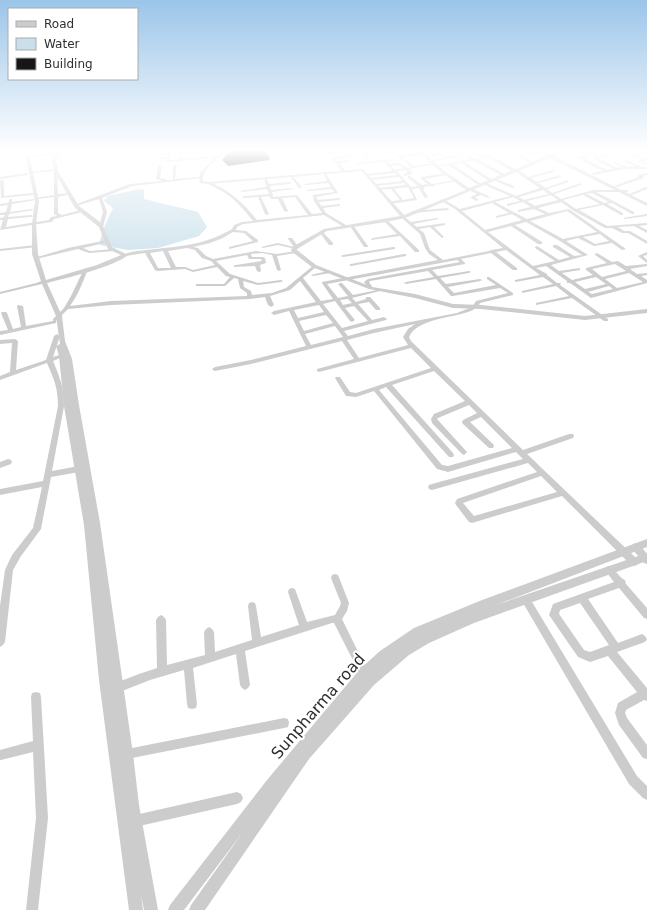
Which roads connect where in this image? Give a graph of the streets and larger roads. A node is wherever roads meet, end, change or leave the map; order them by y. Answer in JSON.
{"nodes":[{"id":1,"x":31,"y":192,"type":"edge"},
{"id":2,"x":55,"y":192,"type":"edge"},
{"id":3,"x":112,"y":192,"type":"edge"},
{"id":4,"x":229,"y":192,"type":"edge"},
{"id":5,"x":265,"y":192,"type":"edge"},
{"id":6,"x":270,"y":192,"type":"edge"},
{"id":7,"x":335,"y":192,"type":"edge"},
{"id":8,"x":382,"y":192,"type":"edge"},
{"id":9,"x":395,"y":192,"type":"edge"},
{"id":10,"x":412,"y":192,"type":"edge"},
{"id":11,"x":424,"y":192,"type":"edge"},
{"id":12,"x":463,"y":192,"type":"edge"},
{"id":13,"x":476,"y":192,"type":"edge"},
{"id":14,"x":487,"y":192,"type":"edge"},
{"id":15,"x":501,"y":192,"type":"edge"},
{"id":16,"x":531,"y":192,"type":"edge"},
{"id":17,"x":556,"y":192,"type":"edge"},
{"id":18,"x":596,"y":192,"type":"edge"},
{"id":19,"x":622,"y":192,"type":"edge"},
{"id":20,"x":625,"y":192,"type":"edge"},
{"id":21,"x":583,"y":193,"type":"joint"},
{"id":22,"x":629,"y":193,"type":"joint"},
{"id":23,"x":70,"y":194,"type":"joint"},
{"id":24,"x":480,"y":194,"type":"junction"},
{"id":25,"x":552,"y":194,"type":"junction"},
{"id":26,"x":13,"y":196,"type":"junction"},
{"id":27,"x":55,"y":196,"type":"junction"},
{"id":28,"x":259,"y":196,"type":"junction"},
{"id":29,"x":1,"y":197,"type":"edge"},
{"id":30,"x":100,"y":197,"type":"junction"},
{"id":31,"x":244,"y":197,"type":"dead end"},
{"id":32,"x":426,"y":197,"type":"dead end"},
{"id":33,"x":514,"y":197,"type":"junction"},
{"id":34,"x":279,"y":198,"type":"junction"},
{"id":35,"x":339,"y":199,"type":"dead end"},
{"id":36,"x":442,"y":200,"type":"junction"},
{"id":37,"x":477,"y":200,"type":"dead end"},
{"id":38,"x":561,"y":200,"type":"junction"},
{"id":39,"x":316,"y":201,"type":"junction"},
{"id":40,"x":402,"y":201,"type":"junction"},
{"id":41,"x":492,"y":202,"type":"junction"},
{"id":42,"x":524,"y":202,"type":"junction"},
{"id":43,"x":613,"y":202,"type":"junction"},
{"id":44,"x":647,"y":202,"type":"edge"},
{"id":45,"x":390,"y":203,"type":"junction"},
{"id":46,"x":10,"y":204,"type":"junction"},
{"id":47,"x":339,"y":204,"type":"dead end"},
{"id":48,"x":603,"y":204,"type":"junction"},
{"id":49,"x":0,"y":205,"type":"edge"},
{"id":50,"x":76,"y":205,"type":"junction"},
{"id":51,"x":334,"y":205,"type":"junction"},
{"id":52,"x":647,"y":205,"type":"edge"},
{"id":53,"x":508,"y":206,"type":"dead end"},
{"id":54,"x":320,"y":207,"type":"junction"},
{"id":55,"x":535,"y":207,"type":"junction"},
{"id":56,"x":33,"y":208,"type":"junction"},
{"id":57,"x":567,"y":208,"type":"junction"},
{"id":58,"x":8,"y":209,"type":"junction"},
{"id":59,"x":447,"y":209,"type":"dead end"},
{"id":60,"x":0,"y":210,"type":"edge"},
{"id":61,"x":575,"y":210,"type":"junction"},
{"id":62,"x":81,"y":211,"type":"junction"},
{"id":63,"x":286,"y":211,"type":"dead end"},
{"id":64,"x":459,"y":211,"type":"junction"},
{"id":65,"x":519,"y":211,"type":"dead end"},
{"id":66,"x":338,"y":212,"type":"dead end"},
{"id":67,"x":413,"y":212,"type":"junction"},
{"id":68,"x":7,"y":213,"type":"junction"},
{"id":69,"x":399,"y":213,"type":"junction"},
{"id":70,"x":512,"y":213,"type":"junction"},
{"id":71,"x":633,"y":213,"type":"dead end"},
{"id":72,"x":0,"y":214,"type":"edge"},
{"id":73,"x":267,"y":214,"type":"dead end"},
{"id":74,"x":324,"y":214,"type":"junction"},
{"id":75,"x":549,"y":215,"type":"junction"},
{"id":76,"x":647,"y":215,"type":"edge"},
{"id":77,"x":62,"y":216,"type":"junction"},
{"id":78,"x":311,"y":216,"type":"junction"},
{"id":79,"x":497,"y":217,"type":"dead end"},
{"id":80,"x":0,"y":219,"type":"edge"},
{"id":81,"x":6,"y":219,"type":"junction"},
{"id":82,"x":437,"y":219,"type":"dead end"},
{"id":83,"x":527,"y":220,"type":"junction"},
{"id":84,"x":386,"y":221,"type":"junction"},
{"id":85,"x":256,"y":222,"type":"junction"},
{"id":86,"x":410,"y":223,"type":"junction"},
{"id":87,"x":444,"y":224,"type":"dead end"},
{"id":88,"x":511,"y":224,"type":"junction"},
{"id":89,"x":647,"y":224,"type":"edge"},
{"id":90,"x":343,"y":225,"type":"junction"},
{"id":91,"x":635,"y":225,"type":"junction"},
{"id":92,"x":2,"y":226,"type":"edge"},
{"id":93,"x":352,"y":226,"type":"junction"},
{"id":94,"x":431,"y":226,"type":"junction"},
{"id":95,"x":101,"y":227,"type":"junction"},
{"id":96,"x":416,"y":228,"type":"junction"},
{"id":97,"x":614,"y":228,"type":"junction"},
{"id":98,"x":234,"y":229,"type":"junction"},
{"id":99,"x":484,"y":231,"type":"junction"},
{"id":100,"x":321,"y":232,"type":"junction"},
{"id":101,"x":647,"y":232,"type":"edge"},
{"id":102,"x":601,"y":233,"type":"junction"},
{"id":103,"x":400,"y":235,"type":"junction"},
{"id":104,"x":442,"y":237,"type":"dead end"},
{"id":105,"x":579,"y":237,"type":"junction"},
{"id":106,"x":290,"y":239,"type":"dead end"},
{"id":107,"x":373,"y":240,"type":"dead end"},
{"id":108,"x":562,"y":240,"type":"junction"},
{"id":109,"x":106,"y":241,"type":"junction"},
{"id":110,"x":613,"y":241,"type":"junction"},
{"id":111,"x":647,"y":243,"type":"edge"},
{"id":112,"x":331,"y":244,"type":"dead end"},
{"id":113,"x":33,"y":246,"type":"junction"},
{"id":114,"x":366,"y":246,"type":"dead end"},
{"id":115,"x":555,"y":246,"type":"dead end"},
{"id":116,"x":78,"y":247,"type":"junction"},
{"id":117,"x":263,"y":247,"type":"dead end"},
{"id":118,"x":189,"y":248,"type":"junction"},
{"id":119,"x":231,"y":248,"type":"dead end"},
{"id":120,"x":393,"y":248,"type":"dead end"},
{"id":121,"x":295,"y":249,"type":"junction"},
{"id":122,"x":507,"y":249,"type":"junction"},
{"id":123,"x":624,"y":249,"type":"dead end"},
{"id":124,"x":0,"y":250,"type":"edge"},
{"id":125,"x":114,"y":250,"type":"junction"},
{"id":126,"x":165,"y":250,"type":"junction"},
{"id":127,"x":374,"y":251,"type":"junction"},
{"id":128,"x":417,"y":251,"type":"dead end"},
{"id":129,"x":491,"y":251,"type":"junction"},
{"id":130,"x":148,"y":252,"type":"junction"},
{"id":131,"x":647,"y":253,"type":"edge"},
{"id":132,"x":248,"y":254,"type":"junction"},
{"id":133,"x":597,"y":254,"type":"dead end"},
{"id":134,"x":125,"y":255,"type":"junction"},
{"id":135,"x":274,"y":255,"type":"junction"},
{"id":136,"x":404,"y":255,"type":"dead end"},
{"id":137,"x":343,"y":256,"type":"dead end"},
{"id":138,"x":36,"y":258,"type":"junction"},
{"id":139,"x":458,"y":258,"type":"junction"},
{"id":140,"x":574,"y":258,"type":"junction"},
{"id":141,"x":213,"y":260,"type":"junction"},
{"id":142,"x":381,"y":260,"type":"junction"},
{"id":143,"x":440,"y":260,"type":"junction"},
{"id":144,"x":558,"y":262,"type":"junction"},
{"id":145,"x":611,"y":263,"type":"junction"},
{"id":146,"x":647,"y":263,"type":"edge"},
{"id":147,"x":257,"y":264,"type":"junction"},
{"id":148,"x":547,"y":264,"type":"junction"},
{"id":149,"x":219,"y":265,"type":"junction"},
{"id":150,"x":351,"y":265,"type":"dead end"},
{"id":151,"x":236,"y":266,"type":"dead end"},
{"id":152,"x":314,"y":266,"type":"junction"},
{"id":153,"x":534,"y":267,"type":"junction"},
{"id":154,"x":578,"y":268,"type":"dead end"},
{"id":155,"x":625,"y":268,"type":"junction"},
{"id":156,"x":86,"y":269,"type":"junction"},
{"id":157,"x":174,"y":269,"type":"junction"},
{"id":158,"x":429,"y":269,"type":"junction"},
{"id":159,"x":515,"y":269,"type":"dead end"},
{"id":160,"x":279,"y":270,"type":"dead end"},
{"id":161,"x":389,"y":270,"type":"junction"},
{"id":162,"x":191,"y":271,"type":"junction"},
{"id":163,"x":259,"y":271,"type":"dead end"},
{"id":164,"x":630,"y":271,"type":"junction"},
{"id":165,"x":328,"y":272,"type":"junction"},
{"id":166,"x":469,"y":272,"type":"dead end"},
{"id":167,"x":559,"y":272,"type":"junction"},
{"id":168,"x":647,"y":274,"type":"edge"},
{"id":169,"x":313,"y":275,"type":"dead end"},
{"id":170,"x":544,"y":275,"type":"junction"},
{"id":171,"x":637,"y":275,"type":"junction"},
{"id":172,"x":233,"y":277,"type":"junction"},
{"id":173,"x":193,"y":278,"type":"dead end"},
{"id":174,"x":240,"y":278,"type":"junction"},
{"id":175,"x":300,"y":278,"type":"junction"},
{"id":176,"x":344,"y":278,"type":"junction"},
{"id":177,"x":436,"y":278,"type":"junction"},
{"id":178,"x":489,"y":278,"type":"dead end"},
{"id":179,"x":598,"y":278,"type":"junction"},
{"id":180,"x":480,"y":280,"type":"dead end"},
{"id":181,"x":42,"y":282,"type":"junction"},
{"id":182,"x":281,"y":282,"type":"dead end"},
{"id":183,"x":517,"y":282,"type":"dead end"},
{"id":184,"x":571,"y":282,"type":"junction"},
{"id":185,"x":647,"y":282,"type":"edge"},
{"id":186,"x":406,"y":283,"type":"dead end"},
{"id":187,"x":340,"y":284,"type":"dead end"},
{"id":188,"x":198,"y":285,"type":"dead end"},
{"id":189,"x":558,"y":285,"type":"junction"},
{"id":190,"x":609,"y":285,"type":"junction"},
{"id":191,"x":444,"y":286,"type":"junction"},
{"id":192,"x":500,"y":286,"type":"junction"},
{"id":193,"x":371,"y":288,"type":"junction"},
{"id":194,"x":382,"y":290,"type":"junction"},
{"id":195,"x":617,"y":290,"type":"junction"},
{"id":196,"x":584,"y":291,"type":"junction"},
{"id":197,"x":2,"y":292,"type":"edge"},
{"id":198,"x":524,"y":292,"type":"dead end"},
{"id":199,"x":363,"y":294,"type":"junction"},
{"id":200,"x":267,"y":295,"type":"junction"},
{"id":201,"x":350,"y":296,"type":"junction"},
{"id":202,"x":573,"y":296,"type":"junction"},
{"id":203,"x":250,"y":297,"type":"junction"},
{"id":204,"x":336,"y":300,"type":"junction"},
{"id":205,"x":370,"y":300,"type":"junction"},
{"id":206,"x":320,"y":303,"type":"junction"},
{"id":207,"x":355,"y":304,"type":"junction"},
{"id":208,"x":538,"y":304,"type":"dead end"},
{"id":209,"x":271,"y":305,"type":"dead end"},
{"id":210,"x":20,"y":306,"type":"dead end"},
{"id":211,"x":453,"y":306,"type":"junction"},
{"id":212,"x":342,"y":307,"type":"junction"},
{"id":213,"x":66,"y":308,"type":"junction"},
{"id":214,"x":476,"y":308,"type":"junction"},
{"id":215,"x":291,"y":309,"type":"junction"},
{"id":216,"x":378,"y":309,"type":"dead end"},
{"id":217,"x":4,"y":313,"type":"dead end"},
{"id":218,"x":274,"y":313,"type":"dead end"},
{"id":219,"x":328,"y":313,"type":"junction"},
{"id":220,"x":647,"y":313,"type":"edge"},
{"id":221,"x":458,"y":314,"type":"junction"},
{"id":222,"x":604,"y":318,"type":"junction"},
{"id":223,"x":56,"y":319,"type":"junction"},
{"id":224,"x":384,"y":319,"type":"dead end"},
{"id":225,"x":297,"y":320,"type":"junction"},
{"id":226,"x":352,"y":320,"type":"dead end"},
{"id":227,"x":432,"y":320,"type":"junction"},
{"id":228,"x":371,"y":322,"type":"junction"},
{"id":229,"x":336,"y":324,"type":"junction"},
{"id":230,"x":24,"y":328,"type":"junction"},
{"id":231,"x":340,"y":330,"type":"junction"},
{"id":232,"x":11,"y":331,"type":"junction"},
{"id":233,"x":0,"y":333,"type":"edge"},
{"id":234,"x":302,"y":333,"type":"junction"},
{"id":235,"x":57,"y":336,"type":"junction"},
{"id":236,"x":345,"y":338,"type":"junction"},
{"id":237,"x":0,"y":342,"type":"edge"},
{"id":238,"x":411,"y":346,"type":"junction"},
{"id":239,"x":309,"y":347,"type":"junction"},
{"id":240,"x":62,"y":356,"type":"junction"},
{"id":241,"x":49,"y":360,"type":"junction"},
{"id":242,"x":357,"y":360,"type":"junction"},
{"id":243,"x":215,"y":369,"type":"dead end"},
{"id":244,"x":319,"y":370,"type":"dead end"},
{"id":245,"x":434,"y":370,"type":"junction"},
{"id":246,"x":13,"y":374,"type":"junction"},
{"id":247,"x":0,"y":378,"type":"edge"},
{"id":248,"x":338,"y":378,"type":"dead end"},
{"id":249,"x":388,"y":385,"type":"junction"},
{"id":250,"x":375,"y":389,"type":"junction"},
{"id":251,"x":469,"y":402,"type":"junction"},
{"id":252,"x":480,"y":414,"type":"junction"},
{"id":253,"x":571,"y":436,"type":"dead end"},
{"id":254,"x":491,"y":446,"type":"dead end"},
{"id":255,"x":519,"y":451,"type":"junction"},
{"id":256,"x":464,"y":452,"type":"dead end"},
{"id":257,"x":450,"y":455,"type":"dead end"},
{"id":258,"x":528,"y":460,"type":"junction"},
{"id":259,"x":8,"y":462,"type":"dead end"},
{"id":260,"x":0,"y":465,"type":"edge"},
{"id":261,"x":79,"y":469,"type":"junction"},
{"id":262,"x":542,"y":473,"type":"junction"},
{"id":263,"x":48,"y":475,"type":"junction"},
{"id":264,"x":46,"y":484,"type":"junction"},
{"id":265,"x":432,"y":487,"type":"dead end"},
{"id":266,"x":0,"y":492,"type":"edge"},
{"id":267,"x":563,"y":493,"type":"junction"},
{"id":268,"x":642,"y":545,"type":"edge"},
{"id":269,"x":624,"y":552,"type":"junction"},
{"id":270,"x":646,"y":558,"type":"edge"},
{"id":271,"x":634,"y":562,"type":"junction"},
{"id":272,"x":609,"y":570,"type":"junction"},
{"id":273,"x":335,"y":578,"type":"dead end"},
{"id":274,"x":622,"y":583,"type":"junction"},
{"id":275,"x":292,"y":592,"type":"dead end"},
{"id":276,"x":582,"y":598,"type":"junction"},
{"id":277,"x":526,"y":600,"type":"junction"},
{"id":278,"x":252,"y":606,"type":"dead end"},
{"id":279,"x":647,"y":614,"type":"edge"},
{"id":280,"x":337,"y":619,"type":"junction"},
{"id":281,"x":161,"y":620,"type":"dead end"},
{"id":282,"x":304,"y":627,"type":"junction"},
{"id":283,"x":209,"y":632,"type":"dead end"},
{"id":284,"x":642,"y":639,"type":"dead end"},
{"id":285,"x":0,"y":642,"type":"edge"},
{"id":286,"x":257,"y":642,"type":"junction"},
{"id":287,"x":240,"y":648,"type":"junction"},
{"id":288,"x":612,"y":649,"type":"junction"},
{"id":289,"x":210,"y":658,"type":"junction"},
{"id":290,"x":188,"y":664,"type":"junction"},
{"id":291,"x":162,"y":671,"type":"junction"},
{"id":292,"x":367,"y":677,"type":"junction"},
{"id":293,"x":245,"y":685,"type":"dead end"},
{"id":294,"x":118,"y":688,"type":"junction"},
{"id":295,"x":645,"y":695,"type":"edge"},
{"id":296,"x":36,"y":697,"type":"dead end"},
{"id":297,"x":192,"y":704,"type":"dead end"},
{"id":298,"x":284,"y":722,"type":"dead end"},
{"id":299,"x":38,"y":745,"type":"junction"},
{"id":300,"x":127,"y":754,"type":"junction"},
{"id":301,"x":647,"y":754,"type":"edge"},
{"id":302,"x":1,"y":755,"type":"dead end"},
{"id":303,"x":647,"y":794,"type":"edge"},
{"id":304,"x":237,"y":798,"type":"dead end"},
{"id":305,"x":135,"y":821,"type":"junction"},
{"id":306,"x":132,"y":888,"type":"junction"},
{"id":307,"x":153,"y":908,"type":"edge"},
{"id":308,"x":32,"y":910,"type":"edge"},
{"id":309,"x":129,"y":910,"type":"edge"},
{"id":310,"x":136,"y":910,"type":"edge"},
{"id":311,"x":175,"y":910,"type":"edge"},
{"id":312,"x":196,"y":910,"type":"edge"}],
"edges":[{"from":1,"to":56,"type":"street"},
{"from":2,"to":27,"type":"street"},
{"from":3,"to":30,"type":"street"},
{"from":4,"to":85,"type":"street"},
{"from":5,"to":28,"type":"street"},
{"from":6,"to":34,"type":"street"},
{"from":7,"to":39,"type":"street"},
{"from":8,"to":45,"type":"street"},
{"from":9,"to":40,"type":"street"},
{"from":10,"to":40,"type":"street"},
{"from":11,"to":32,"type":"street"},
{"from":12,"to":36,"type":"street"},
{"from":13,"to":24,"type":"street"},
{"from":14,"to":24,"type":"street"},
{"from":15,"to":33,"type":"street"},
{"from":16,"to":33,"type":"street"},
{"from":17,"to":25,"type":"street"},
{"from":18,"to":43,"type":"street"},
{"from":19,"to":52,"type":"street"},
{"from":20,"to":22,"type":"street"},
{"from":21,"to":38,"type":"street"},
{"from":21,"to":48,"type":"street"},
{"from":22,"to":44,"type":"street"},
{"from":23,"to":27,"type":"street"},
{"from":23,"to":50,"type":"street"},
{"from":24,"to":37,"type":"street"},
{"from":25,"to":38,"type":"street"},
{"from":25,"to":42,"type":"street"},
{"from":26,"to":29,"type":"street"},
{"from":26,"to":46,"type":"street"},
{"from":26,"to":56,"type":"street"},
{"from":27,"to":56,"type":"street"},
{"from":27,"to":77,"type":"street"},
{"from":28,"to":31,"type":"street"},
{"from":28,"to":73,"type":"street"},
{"from":30,"to":50,"type":"street"},
{"from":30,"to":95,"type":"street"},
{"from":33,"to":41,"type":"street"},
{"from":33,"to":42,"type":"street"},
{"from":34,"to":63,"type":"street"},
{"from":34,"to":78,"type":"street"},
{"from":35,"to":39,"type":"street"},
{"from":36,"to":64,"type":"street"},
{"from":36,"to":67,"type":"street"},
{"from":38,"to":55,"type":"street"},
{"from":38,"to":57,"type":"street"},
{"from":39,"to":54,"type":"street"},
{"from":40,"to":45,"type":"street"},
{"from":41,"to":64,"type":"street"},
{"from":41,"to":70,"type":"street"},
{"from":42,"to":53,"type":"street"},
{"from":42,"to":55,"type":"street"},
{"from":43,"to":48,"type":"street"},
{"from":43,"to":71,"type":"street"},
{"from":45,"to":69,"type":"street"},
{"from":46,"to":49,"type":"street"},
{"from":46,"to":56,"type":"street"},
{"from":46,"to":58,"type":"street"},
{"from":47,"to":51,"type":"street"},
{"from":48,"to":61,"type":"street"},
{"from":48,"to":76,"type":"street"},
{"from":50,"to":62,"type":"street"},
{"from":51,"to":54,"type":"street"},
{"from":51,"to":66,"type":"street"},
{"from":54,"to":74,"type":"street"},
{"from":55,"to":65,"type":"street"},
{"from":55,"to":75,"type":"street"},
{"from":56,"to":58,"type":"street"},
{"from":56,"to":68,"type":"street"},
{"from":56,"to":77,"type":"street"},
{"from":56,"to":81,"type":"street"},
{"from":56,"to":92,"type":"street"},
{"from":56,"to":113,"type":"street"},
{"from":57,"to":61,"type":"street"},
{"from":57,"to":75,"type":"street"},
{"from":57,"to":102,"type":"street"},
{"from":58,"to":60,"type":"street"},
{"from":58,"to":68,"type":"street"},
{"from":59,"to":67,"type":"street"},
{"from":61,"to":97,"type":"street"},
{"from":62,"to":77,"type":"street"},
{"from":62,"to":95,"type":"street"},
{"from":64,"to":99,"type":"street"},
{"from":67,"to":69,"type":"street"},
{"from":68,"to":72,"type":"street"},
{"from":68,"to":81,"type":"street"},
{"from":69,"to":84,"type":"street"},
{"from":69,"to":86,"type":"street"},
{"from":70,"to":79,"type":"street"},
{"from":70,"to":83,"type":"street"},
{"from":74,"to":78,"type":"street"},
{"from":74,"to":90,"type":"street"},
{"from":75,"to":83,"type":"street"},
{"from":78,"to":85,"type":"street"},
{"from":80,"to":81,"type":"street"},
{"from":81,"to":92,"type":"street"},
{"from":82,"to":86,"type":"street"},
{"from":83,"to":88,"type":"street"},
{"from":83,"to":108,"type":"street"},
{"from":84,"to":93,"type":"street"},
{"from":84,"to":103,"type":"street"},
{"from":85,"to":98,"type":"street"},
{"from":86,"to":96,"type":"street"},
{"from":87,"to":94,"type":"street"},
{"from":88,"to":99,"type":"street"},
{"from":88,"to":144,"type":"street"},
{"from":89,"to":91,"type":"street"},
{"from":90,"to":93,"type":"street"},
{"from":90,"to":100,"type":"street"},
{"from":91,"to":97,"type":"street"},
{"from":91,"to":101,"type":"street"},
{"from":93,"to":114,"type":"street"},
{"from":94,"to":96,"type":"street"},
{"from":94,"to":104,"type":"street"},
{"from":95,"to":109,"type":"street"},
{"from":96,"to":143,"type":"street"},
{"from":97,"to":111,"type":"street"},
{"from":98,"to":118,"type":"street"},
{"from":98,"to":119,"type":"street"},
{"from":99,"to":122,"type":"street"},
{"from":100,"to":112,"type":"street"},
{"from":100,"to":121,"type":"street"},
{"from":102,"to":105,"type":"street"},
{"from":102,"to":110,"type":"street"},
{"from":103,"to":107,"type":"street"},
{"from":103,"to":128,"type":"street"},
{"from":105,"to":108,"type":"street"},
{"from":105,"to":110,"type":"street"},
{"from":106,"to":121,"type":"street"},
{"from":108,"to":140,"type":"street"},
{"from":109,"to":116,"type":"street"},
{"from":109,"to":125,"type":"street"},
{"from":110,"to":123,"type":"street"},
{"from":113,"to":124,"type":"street"},
{"from":113,"to":138,"type":"street"},
{"from":113,"to":181,"type":"street"},
{"from":115,"to":140,"type":"street"},
{"from":116,"to":125,"type":"street"},
{"from":116,"to":138,"type":"street"},
{"from":117,"to":121,"type":"street"},
{"from":118,"to":126,"type":"street"},
{"from":118,"to":141,"type":"street"},
{"from":120,"to":127,"type":"street"},
{"from":121,"to":135,"type":"street"},
{"from":121,"to":152,"type":"street"},
{"from":122,"to":129,"type":"street"},
{"from":122,"to":153,"type":"street"},
{"from":125,"to":134,"type":"street"},
{"from":126,"to":130,"type":"street"},
{"from":126,"to":157,"type":"street"},
{"from":127,"to":137,"type":"street"},
{"from":127,"to":142,"type":"street"},
{"from":129,"to":139,"type":"street"},
{"from":129,"to":159,"type":"street"},
{"from":130,"to":134,"type":"street"},
{"from":130,"to":157,"type":"street"},
{"from":131,"to":146,"type":"street"},
{"from":132,"to":135,"type":"street"},
{"from":132,"to":141,"type":"street"},
{"from":132,"to":147,"type":"street"},
{"from":133,"to":145,"type":"street"},
{"from":134,"to":156,"type":"street"},
{"from":135,"to":160,"type":"street"},
{"from":136,"to":142,"type":"street"},
{"from":138,"to":181,"type":"street"},
{"from":139,"to":143,"type":"street"},
{"from":139,"to":158,"type":"street"},
{"from":140,"to":144,"type":"street"},
{"from":141,"to":149,"type":"street"},
{"from":142,"to":150,"type":"street"},
{"from":142,"to":161,"type":"street"},
{"from":143,"to":161,"type":"street"},
{"from":144,"to":148,"type":"street"},
{"from":145,"to":155,"type":"street"},
{"from":145,"to":179,"type":"street"},
{"from":146,"to":155,"type":"street"},
{"from":147,"to":151,"type":"street"},
{"from":147,"to":163,"type":"street"},
{"from":148,"to":153,"type":"street"},
{"from":148,"to":167,"type":"street"},
{"from":149,"to":162,"type":"street"},
{"from":149,"to":172,"type":"street"},
{"from":152,"to":165,"type":"street"},
{"from":152,"to":175,"type":"street"},
{"from":153,"to":170,"type":"street"},
{"from":154,"to":167,"type":"street"},
{"from":155,"to":164,"type":"street"},
{"from":156,"to":181,"type":"street"},
{"from":156,"to":213,"type":"street"},
{"from":157,"to":162,"type":"street"},
{"from":158,"to":177,"type":"street"},
{"from":158,"to":193,"type":"street"},
{"from":161,"to":176,"type":"street"},
{"from":162,"to":173,"type":"street"},
{"from":164,"to":171,"type":"street"},
{"from":164,"to":179,"type":"street"},
{"from":165,"to":169,"type":"street"},
{"from":165,"to":176,"type":"street"},
{"from":166,"to":177,"type":"street"},
{"from":167,"to":184,"type":"street"},
{"from":168,"to":171,"type":"street"},
{"from":170,"to":183,"type":"street"},
{"from":170,"to":189,"type":"street"},
{"from":171,"to":185,"type":"street"},
{"from":172,"to":174,"type":"street"},
{"from":172,"to":188,"type":"street"},
{"from":174,"to":182,"type":"street"},
{"from":174,"to":203,"type":"street"},
{"from":175,"to":200,"type":"street"},
{"from":175,"to":206,"type":"street"},
{"from":176,"to":193,"type":"street"},
{"from":176,"to":204,"type":"street"},
{"from":177,"to":186,"type":"street"},
{"from":177,"to":191,"type":"street"},
{"from":178,"to":192,"type":"street"},
{"from":179,"to":184,"type":"street"},
{"from":179,"to":190,"type":"street"},
{"from":180,"to":191,"type":"street"},
{"from":181,"to":197,"type":"street"},
{"from":181,"to":223,"type":"street"},
{"from":184,"to":189,"type":"street"},
{"from":184,"to":196,"type":"street"},
{"from":185,"to":195,"type":"street"},
{"from":187,"to":201,"type":"street"},
{"from":189,"to":198,"type":"street"},
{"from":189,"to":202,"type":"street"},
{"from":190,"to":195,"type":"street"},
{"from":190,"to":196,"type":"street"},
{"from":191,"to":192,"type":"street"},
{"from":192,"to":214,"type":"street"},
{"from":193,"to":194,"type":"street"},
{"from":194,"to":199,"type":"street"},
{"from":194,"to":211,"type":"street"},
{"from":195,"to":196,"type":"street"},
{"from":199,"to":201,"type":"street"},
{"from":199,"to":205,"type":"street"},
{"from":200,"to":203,"type":"street"},
{"from":200,"to":209,"type":"street"},
{"from":201,"to":204,"type":"street"},
{"from":201,"to":207,"type":"street"},
{"from":202,"to":208,"type":"street"},
{"from":202,"to":222,"type":"street"},
{"from":203,"to":213,"type":"street"},
{"from":204,"to":206,"type":"street"},
{"from":204,"to":212,"type":"street"},
{"from":205,"to":207,"type":"street"},
{"from":205,"to":216,"type":"street"},
{"from":206,"to":215,"type":"street"},
{"from":206,"to":219,"type":"street"},
{"from":207,"to":212,"type":"street"},
{"from":207,"to":228,"type":"street"},
{"from":210,"to":230,"type":"street"},
{"from":211,"to":214,"type":"street"},
{"from":211,"to":221,"type":"street"},
{"from":212,"to":226,"type":"street"},
{"from":213,"to":223,"type":"street"},
{"from":214,"to":221,"type":"street"},
{"from":214,"to":222,"type":"street"},
{"from":215,"to":218,"type":"street"},
{"from":215,"to":225,"type":"street"},
{"from":217,"to":232,"type":"street"},
{"from":219,"to":225,"type":"street"},
{"from":219,"to":229,"type":"street"},
{"from":220,"to":222,"type":"street"},
{"from":221,"to":227,"type":"street"},
{"from":223,"to":230,"type":"street"},
{"from":223,"to":235,"type":"street"},
{"from":223,"to":294,"type":"street"},
{"from":224,"to":228,"type":"street"},
{"from":225,"to":234,"type":"street"},
{"from":227,"to":236,"type":"street"},
{"from":227,"to":238,"type":"street"},
{"from":228,"to":231,"type":"street"},
{"from":229,"to":231,"type":"street"},
{"from":229,"to":234,"type":"street"},
{"from":230,"to":232,"type":"street"},
{"from":231,"to":236,"type":"street"},
{"from":232,"to":233,"type":"street"},
{"from":234,"to":239,"type":"street"},
{"from":235,"to":240,"type":"street"},
{"from":235,"to":241,"type":"street"},
{"from":236,"to":239,"type":"street"},
{"from":236,"to":242,"type":"street"},
{"from":237,"to":246,"type":"street"},
{"from":238,"to":242,"type":"street"},
{"from":238,"to":245,"type":"street"},
{"from":239,"to":243,"type":"street"},
{"from":240,"to":241,"type":"street"},
{"from":240,"to":261,"type":"street"},
{"from":241,"to":246,"type":"street"},
{"from":241,"to":263,"type":"street"},
{"from":242,"to":244,"type":"street"},
{"from":245,"to":249,"type":"street"},
{"from":245,"to":251,"type":"street"},
{"from":246,"to":247,"type":"street"},
{"from":248,"to":250,"type":"street"},
{"from":249,"to":250,"type":"street"},
{"from":249,"to":257,"type":"street"},
{"from":250,"to":255,"type":"street"},
{"from":251,"to":252,"type":"street"},
{"from":251,"to":256,"type":"street"},
{"from":252,"to":254,"type":"street"},
{"from":252,"to":255,"type":"street"},
{"from":253,"to":255,"type":"street"},
{"from":255,"to":258,"type":"street"},
{"from":258,"to":262,"type":"street"},
{"from":258,"to":265,"type":"street"},
{"from":259,"to":260,"type":"street"},
{"from":261,"to":263,"type":"street"},
{"from":261,"to":306,"type":"street"},
{"from":262,"to":267,"type":"street"},
{"from":262,"to":267,"type":"street"},
{"from":263,"to":264,"type":"street"},
{"from":264,"to":266,"type":"street"},
{"from":264,"to":285,"type":"street"},
{"from":267,"to":269,"type":"street"},
{"from":268,"to":269,"type":"street","name":"Sunpharma road"},
{"from":268,"to":270,"type":"street"},
{"from":269,"to":271,"type":"street"},
{"from":269,"to":292,"type":"street","name":"Sunpharma road"},
{"from":270,"to":271,"type":"street","name":"Sunpharma road"},
{"from":271,"to":272,"type":"street","name":"Sunpharma road"},
{"from":272,"to":274,"type":"street"},
{"from":272,"to":277,"type":"street","name":"Sunpharma road"},
{"from":273,"to":280,"type":"street"},
{"from":274,"to":276,"type":"street"},
{"from":274,"to":279,"type":"street"},
{"from":275,"to":282,"type":"street"},
{"from":276,"to":288,"type":"street"},
{"from":276,"to":288,"type":"street"},
{"from":277,"to":292,"type":"street","name":"Sunpharma road"},
{"from":277,"to":303,"type":"street"},
{"from":278,"to":286,"type":"street"},
{"from":280,"to":282,"type":"street"},
{"from":280,"to":292,"type":"street"},
{"from":281,"to":291,"type":"street"},
{"from":282,"to":286,"type":"street"},
{"from":283,"to":289,"type":"street"},
{"from":284,"to":288,"type":"street"},
{"from":286,"to":287,"type":"street"},
{"from":287,"to":289,"type":"street"},
{"from":287,"to":293,"type":"street"},
{"from":288,"to":295,"type":"street"},
{"from":289,"to":290,"type":"street"},
{"from":290,"to":291,"type":"street"},
{"from":290,"to":297,"type":"street"},
{"from":291,"to":294,"type":"street"},
{"from":292,"to":311,"type":"street","name":"Sunpharma road"},
{"from":292,"to":312,"type":"street","name":"Sunpharma road"},
{"from":294,"to":300,"type":"street"},
{"from":295,"to":301,"type":"street"},
{"from":296,"to":299,"type":"street"},
{"from":298,"to":300,"type":"street"},
{"from":299,"to":302,"type":"street"},
{"from":299,"to":308,"type":"street"},
{"from":300,"to":305,"type":"street"},
{"from":304,"to":305,"type":"street"},
{"from":305,"to":307,"type":"street"},
{"from":306,"to":309,"type":"street"},
{"from":306,"to":310,"type":"street"}]}
